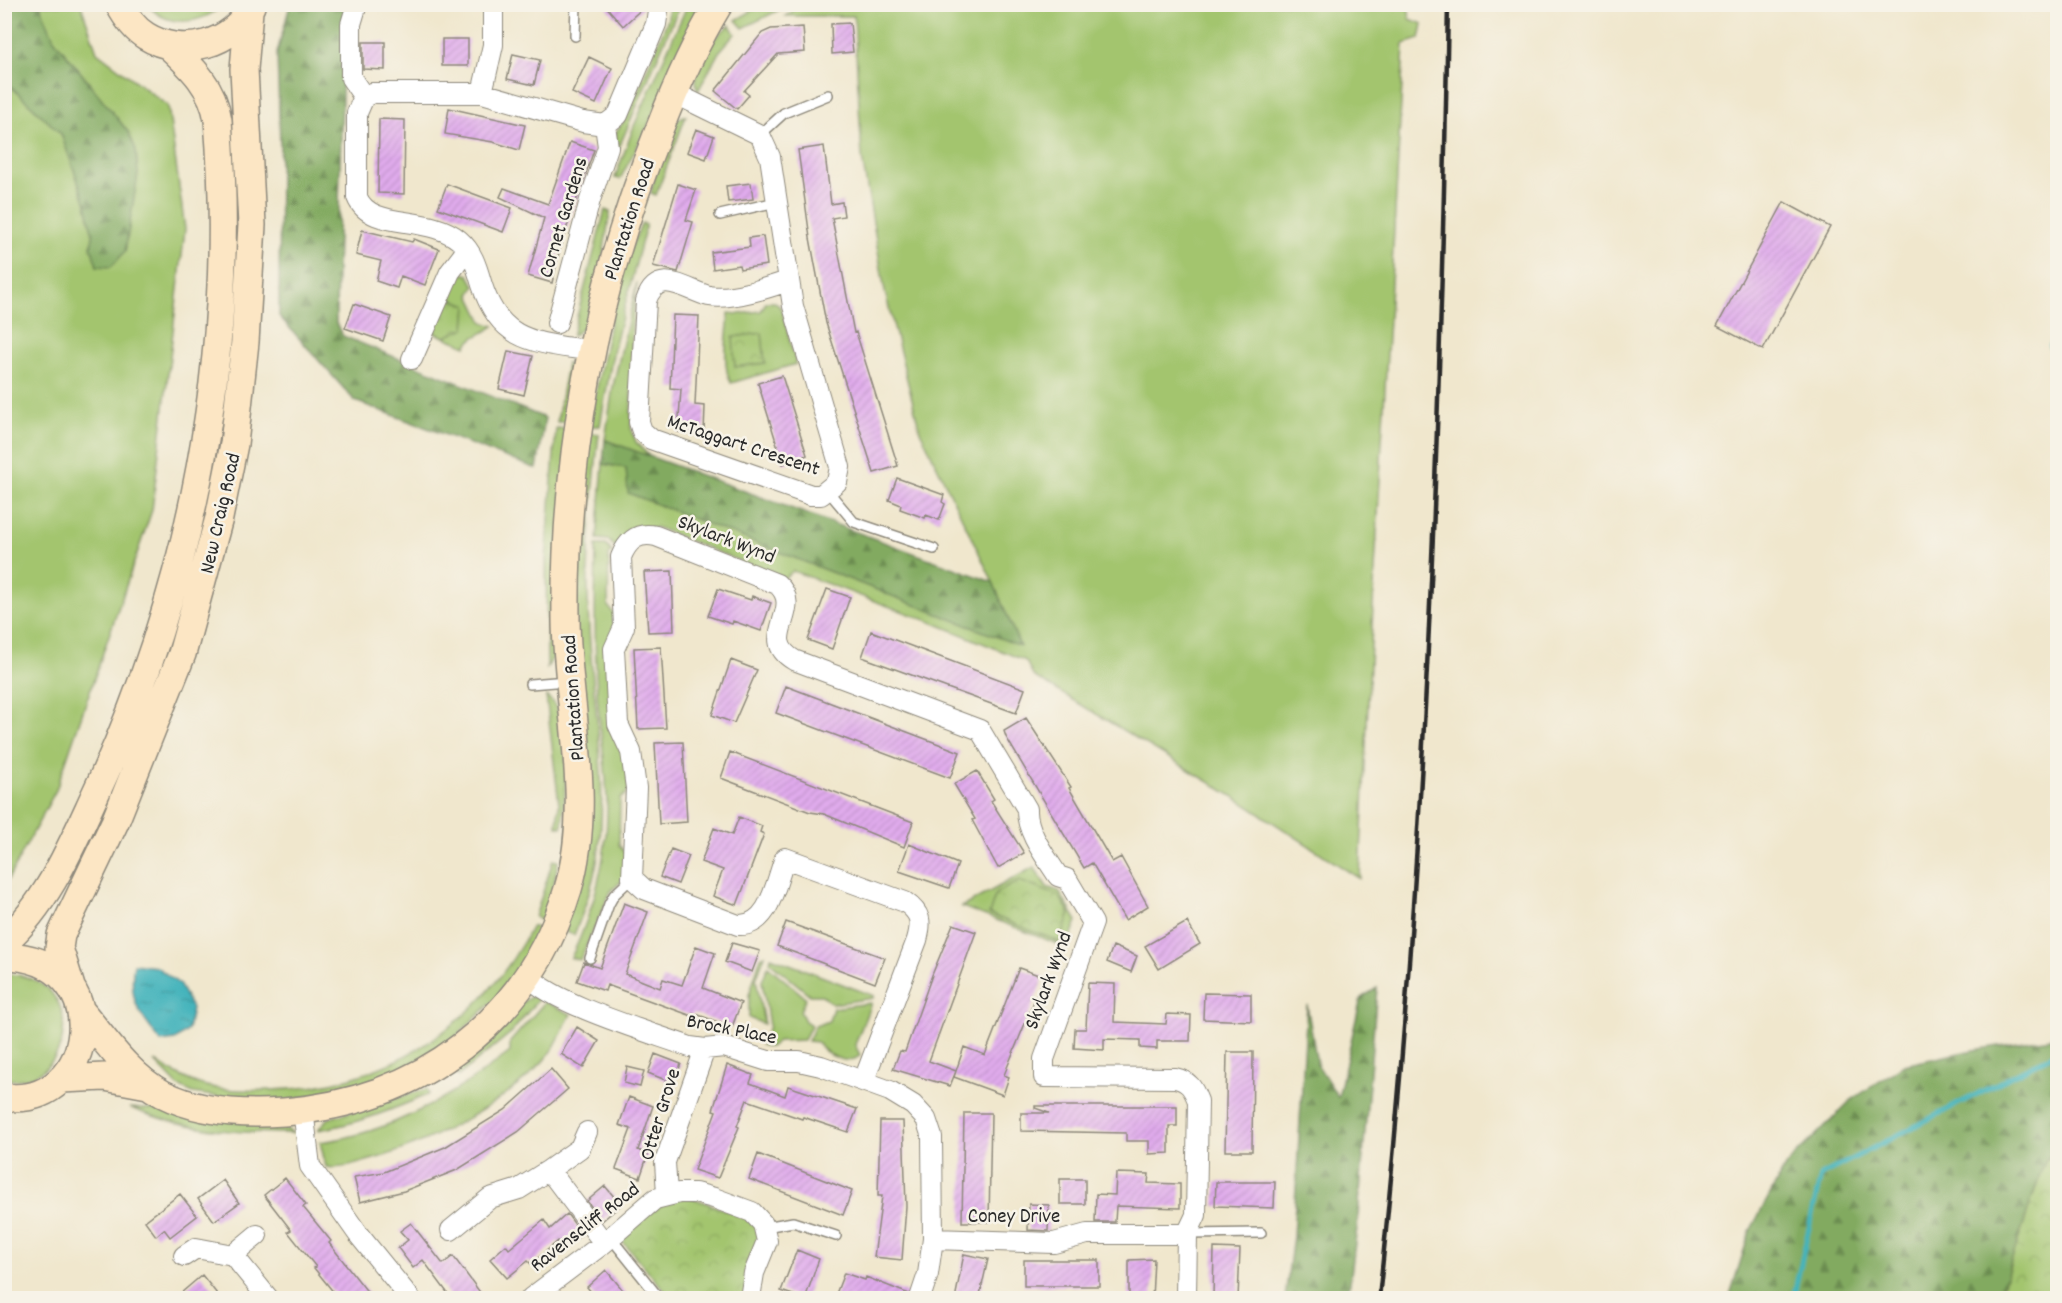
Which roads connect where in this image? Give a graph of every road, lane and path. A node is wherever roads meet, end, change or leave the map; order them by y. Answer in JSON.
{"nodes":[{"id":1,"x":119,"y":4,"type":"edge"},
{"id":2,"x":357,"y":4,"type":"edge"},
{"id":3,"x":493,"y":4,"type":"edge"},
{"id":4,"x":576,"y":4,"type":"edge"},
{"id":5,"x":659,"y":4,"type":"edge"},
{"id":6,"x":718,"y":4,"type":"edge"},
{"id":7,"x":250,"y":8,"type":"edge"},
{"id":8,"x":574,"y":36,"type":"dead end"},
{"id":9,"x":168,"y":45,"type":"junction"},
{"id":10,"x":482,"y":93,"type":"junction"},
{"id":11,"x":674,"y":93,"type":"junction"},
{"id":12,"x":828,"y":95,"type":"dead end"},
{"id":13,"x":364,"y":97,"type":"junction"},
{"id":14,"x":605,"y":125,"type":"junction"},
{"id":15,"x":760,"y":135,"type":"junction"},
{"id":16,"x":776,"y":202,"type":"junction"},
{"id":17,"x":720,"y":215,"type":"dead end"},
{"id":18,"x":468,"y":250,"type":"junction"},
{"id":19,"x":788,"y":281,"type":"junction"},
{"id":20,"x":557,"y":323,"type":"dead end"},
{"id":21,"x":591,"y":351,"type":"junction"},
{"id":22,"x":412,"y":359,"type":"dead end"},
{"id":23,"x":828,"y":491,"type":"junction"},
{"id":24,"x":934,"y":549,"type":"dead end"},
{"id":25,"x":569,"y":681,"type":"junction"},
{"id":26,"x":531,"y":684,"type":"dead end"},
{"id":27,"x":632,"y":878,"type":"junction"},
{"id":28,"x":4,"y":942,"type":"edge"},
{"id":29,"x":4,"y":956,"type":"edge"},
{"id":30,"x":590,"y":958,"type":"dead end"},
{"id":31,"x":528,"y":976,"type":"junction"},
{"id":32,"x":71,"y":987,"type":"junction"},
{"id":33,"x":82,"y":1012,"type":"junction"},
{"id":34,"x":705,"y":1049,"type":"junction"},
{"id":35,"x":61,"y":1079,"type":"junction"},
{"id":36,"x":864,"y":1080,"type":"junction"},
{"id":37,"x":148,"y":1085,"type":"junction"},
{"id":38,"x":7,"y":1098,"type":"edge"},
{"id":39,"x":303,"y":1110,"type":"junction"},
{"id":40,"x":587,"y":1132,"type":"dead end"},
{"id":41,"x":549,"y":1170,"type":"junction"},
{"id":42,"x":667,"y":1194,"type":"junction"},
{"id":43,"x":765,"y":1227,"type":"junction"},
{"id":44,"x":451,"y":1230,"type":"dead end"},
{"id":45,"x":1261,"y":1233,"type":"dead end"},
{"id":46,"x":1187,"y":1234,"type":"junction"},
{"id":47,"x":257,"y":1235,"type":"dead end"},
{"id":48,"x":836,"y":1236,"type":"dead end"},
{"id":49,"x":933,"y":1239,"type":"junction"},
{"id":50,"x":608,"y":1241,"type":"junction"},
{"id":51,"x":233,"y":1255,"type":"junction"},
{"id":52,"x":184,"y":1256,"type":"dead end"},
{"id":53,"x":656,"y":1294,"type":"dead end"},
{"id":54,"x":750,"y":1298,"type":"edge"},
{"id":55,"x":268,"y":1299,"type":"edge"},
{"id":56,"x":410,"y":1299,"type":"edge"},
{"id":57,"x":531,"y":1299,"type":"edge"},
{"id":58,"x":920,"y":1299,"type":"edge"},
{"id":59,"x":1186,"y":1299,"type":"edge"}],
"edges":[{"from":1,"to":9,"type":"street"},
{"from":2,"to":13,"type":"street"},
{"from":3,"to":10,"type":"street"},
{"from":4,"to":8,"type":"lane"},
{"from":5,"to":14,"type":"street"},
{"from":6,"to":11,"type":"street","name":"Plantation Road"},
{"from":7,"to":9,"type":"street"},
{"from":7,"to":32,"type":"street","name":"New Craig Road"},
{"from":9,"to":28,"type":"street","name":"New Craig Road"},
{"from":10,"to":13,"type":"street"},
{"from":10,"to":14,"type":"street"},
{"from":11,"to":15,"type":"street"},
{"from":11,"to":21,"type":"street","name":"Plantation Road"},
{"from":12,"to":15,"type":"lane"},
{"from":13,"to":18,"type":"street"},
{"from":14,"to":20,"type":"street","name":"Cornet Gardens"},
{"from":15,"to":16,"type":"street","name":"McTaggart Crescent"},
{"from":16,"to":17,"type":"lane"},
{"from":16,"to":19,"type":"street","name":"McTaggart Crescent"},
{"from":18,"to":21,"type":"street"},
{"from":18,"to":22,"type":"street"},
{"from":19,"to":23,"type":"street","name":"McTaggart Crescent"},
{"from":19,"to":23,"type":"street","name":"McTaggart Crescent"},
{"from":21,"to":25,"type":"street","name":"Plantation Road"},
{"from":23,"to":24,"type":"lane"},
{"from":25,"to":26,"type":"lane"},
{"from":25,"to":31,"type":"street","name":"Plantation Road"},
{"from":27,"to":30,"type":"lane"},
{"from":27,"to":36,"type":"street"},
{"from":27,"to":46,"type":"street","name":"Skylark Wynd"},
{"from":29,"to":32,"type":"street"},
{"from":31,"to":34,"type":"street","name":"Brock Place"},
{"from":31,"to":39,"type":"street","name":"Plantation Road"},
{"from":32,"to":33,"type":"street","name":"New Craig Road"},
{"from":33,"to":35,"type":"street"},
{"from":33,"to":37,"type":"street","name":"Plantation Road"},
{"from":34,"to":36,"type":"street","name":"Brock Place"},
{"from":34,"to":42,"type":"street","name":"Otter Grove"},
{"from":35,"to":37,"type":"street","name":"Plantation Road"},
{"from":35,"to":38,"type":"street"},
{"from":36,"to":49,"type":"street","name":"Brock Place"},
{"from":37,"to":39,"type":"street","name":"Plantation Road"},
{"from":39,"to":56,"type":"street"},
{"from":40,"to":41,"type":"street"},
{"from":41,"to":44,"type":"street"},
{"from":41,"to":50,"type":"street"},
{"from":42,"to":43,"type":"street","name":"Ravenscliff Road"},
{"from":42,"to":50,"type":"street","name":"Ravenscliff Road"},
{"from":43,"to":48,"type":"lane"},
{"from":43,"to":54,"type":"street"},
{"from":45,"to":46,"type":"lane"},
{"from":46,"to":49,"type":"street","name":"Coney Drive"},
{"from":46,"to":59,"type":"street"},
{"from":47,"to":51,"type":"street"},
{"from":49,"to":58,"type":"street"},
{"from":50,"to":53,"type":"lane"},
{"from":50,"to":57,"type":"street","name":"Ravenscliff Road"},
{"from":51,"to":52,"type":"street"},
{"from":51,"to":55,"type":"street"}]}
